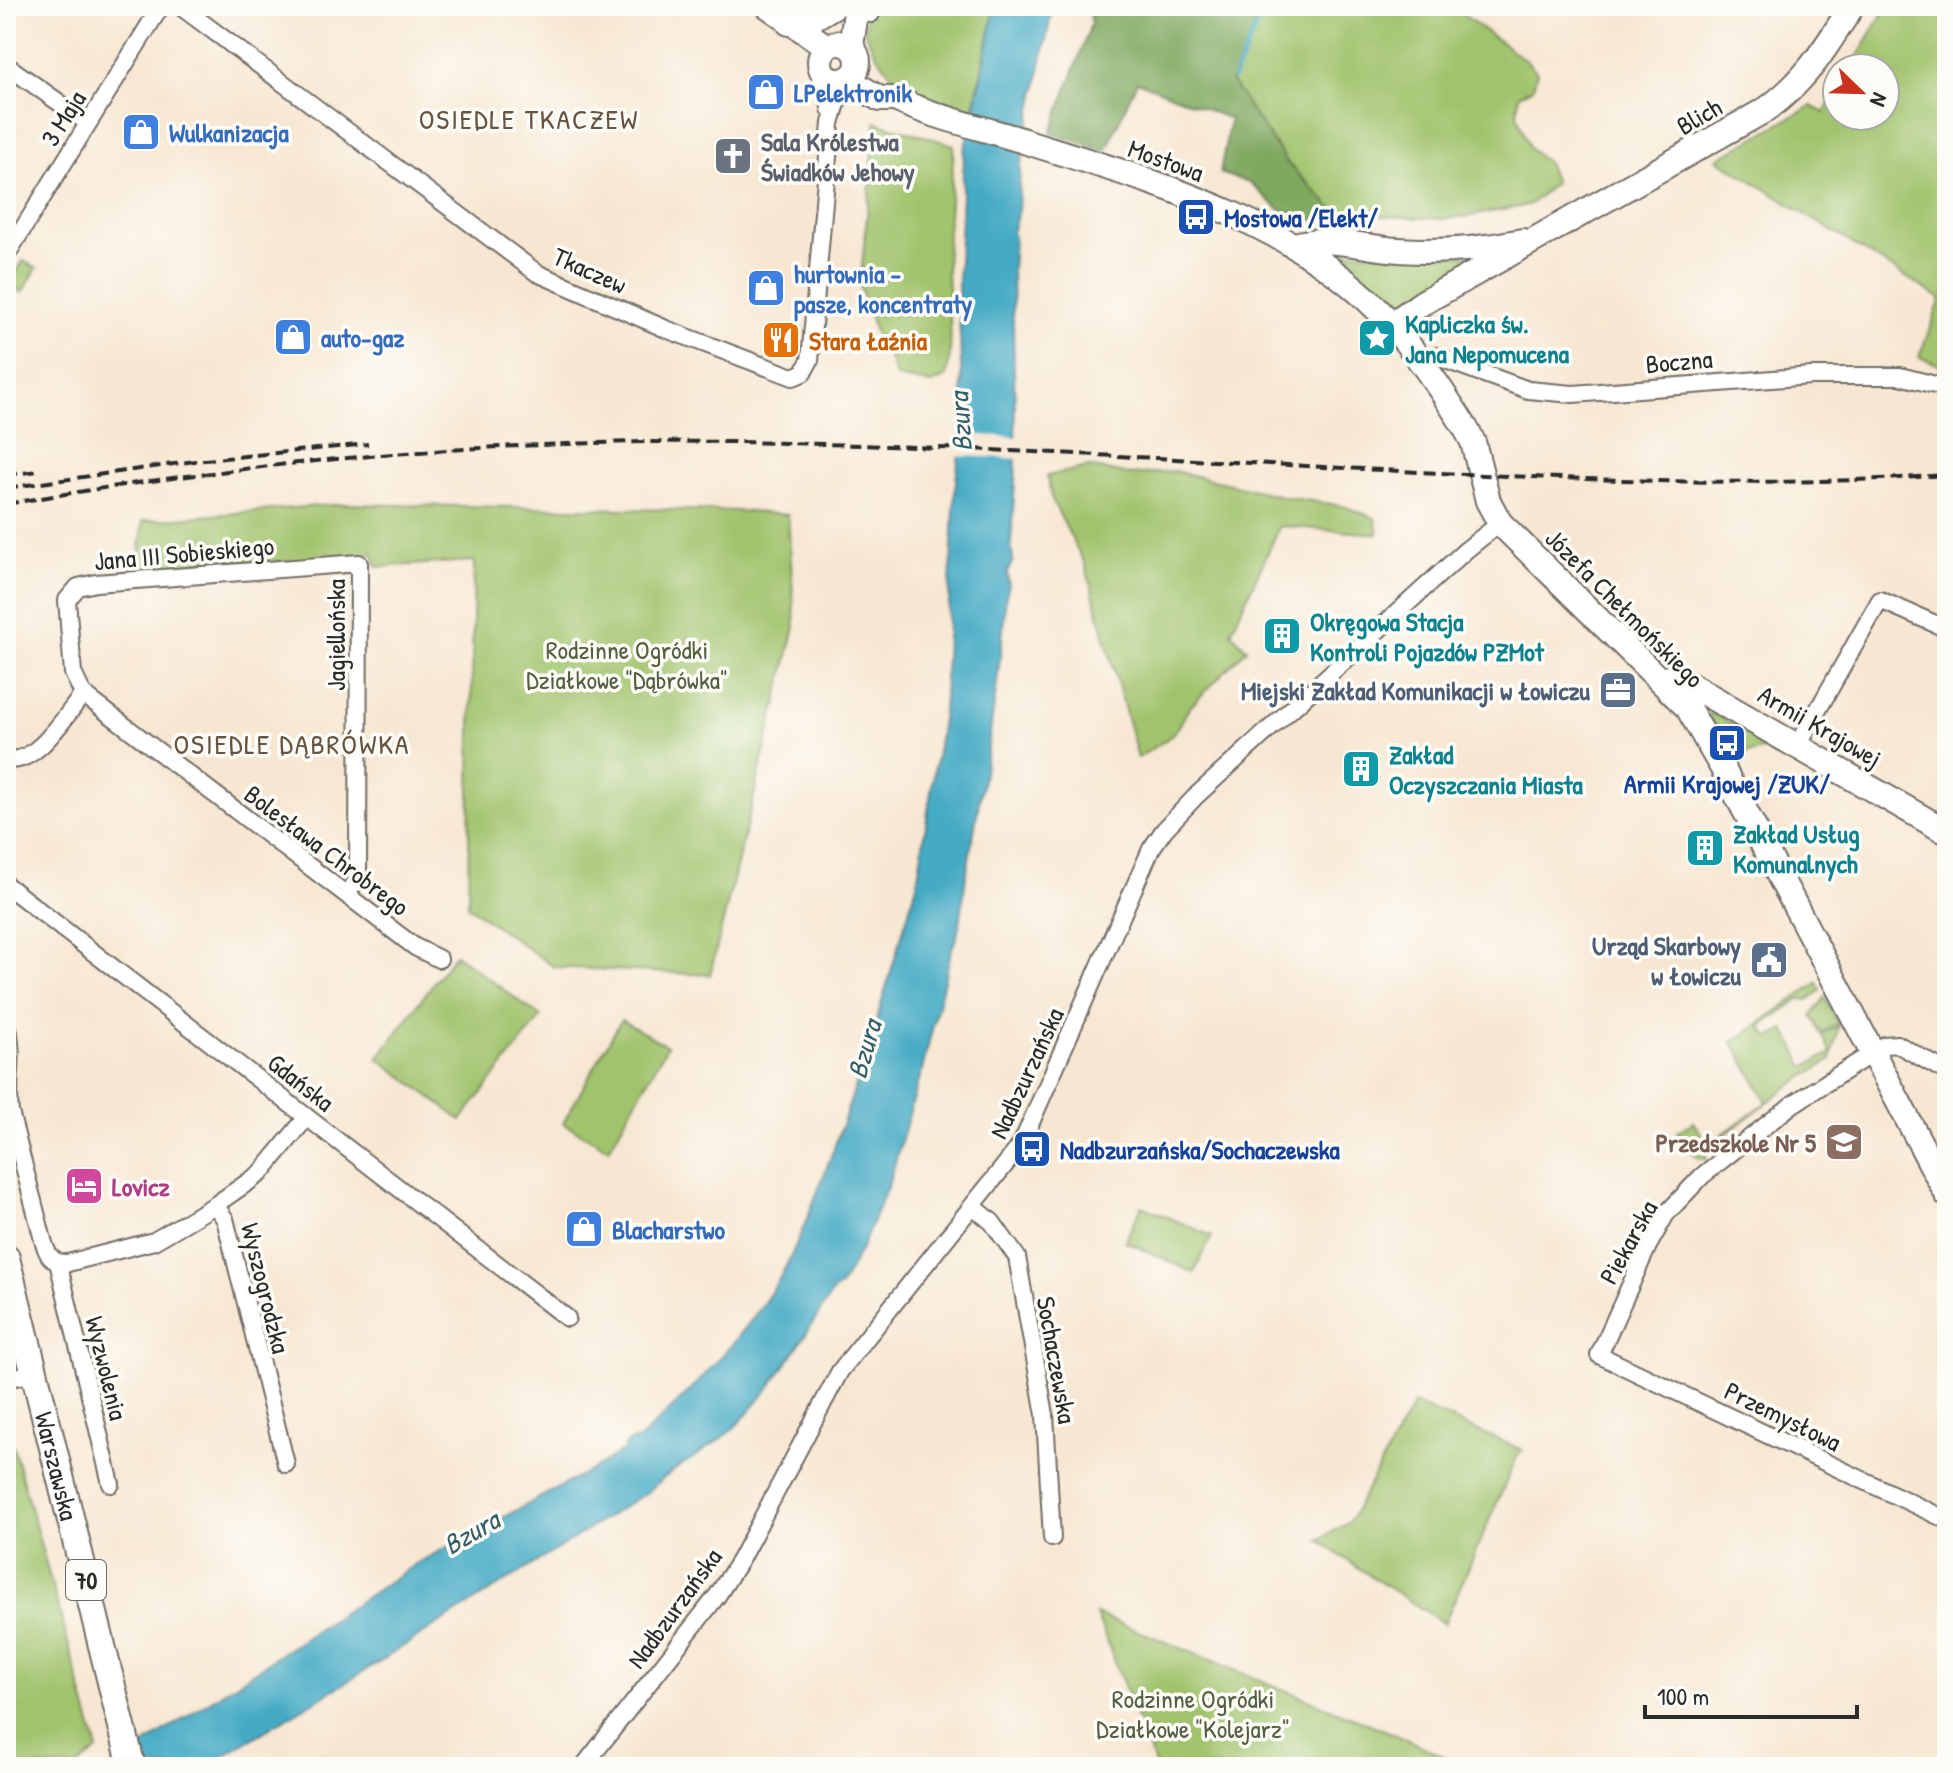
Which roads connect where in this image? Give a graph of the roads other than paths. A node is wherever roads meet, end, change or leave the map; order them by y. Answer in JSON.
{"nodes":[{"id":1,"x":161,"y":6,"type":"edge"},
{"id":2,"x":180,"y":6,"type":"edge"},
{"id":3,"x":768,"y":6,"type":"edge"},
{"id":4,"x":834,"y":6,"type":"edge"},
{"id":5,"x":845,"y":6,"type":"edge"},
{"id":6,"x":1852,"y":6,"type":"edge"},
{"id":7,"x":867,"y":9,"type":"edge"},
{"id":8,"x":789,"y":23,"type":"junction"},
{"id":9,"x":839,"y":62,"type":"junction"},
{"id":10,"x":6,"y":65,"type":"edge"},
{"id":11,"x":88,"y":123,"type":"junction"},
{"id":12,"x":1295,"y":245,"type":"junction"},
{"id":13,"x":1499,"y":252,"type":"junction"},
{"id":14,"x":6,"y":256,"type":"edge"},
{"id":15,"x":1392,"y":324,"type":"junction"},
{"id":16,"x":1422,"y":365,"type":"junction"},
{"id":17,"x":1947,"y":388,"type":"edge"},
{"id":18,"x":1500,"y":523,"type":"junction"},
{"id":19,"x":359,"y":563,"type":"joint"},
{"id":20,"x":1947,"y":629,"type":"edge"},
{"id":21,"x":1663,"y":682,"type":"junction"},
{"id":22,"x":83,"y":694,"type":"junction"},
{"id":23,"x":1798,"y":745,"type":"junction"},
{"id":24,"x":6,"y":759,"type":"edge"},
{"id":25,"x":1947,"y":832,"type":"edge"},
{"id":26,"x":6,"y":885,"type":"edge"},
{"id":27,"x":346,"y":894,"type":"junction"},
{"id":28,"x":439,"y":959,"type":"dead end"},
{"id":29,"x":7,"y":1028,"type":"edge"},
{"id":30,"x":1873,"y":1053,"type":"junction"},
{"id":31,"x":1947,"y":1072,"type":"edge"},
{"id":32,"x":307,"y":1117,"type":"junction"},
{"id":33,"x":1947,"y":1194,"type":"edge"},
{"id":34,"x":215,"y":1205,"type":"junction"},
{"id":35,"x":974,"y":1207,"type":"junction"},
{"id":36,"x":6,"y":1258,"type":"edge"},
{"id":37,"x":58,"y":1262,"type":"junction"},
{"id":38,"x":567,"y":1318,"type":"dead end"},
{"id":39,"x":1599,"y":1355,"type":"joint"},
{"id":40,"x":35,"y":1373,"type":"junction"},
{"id":41,"x":6,"y":1379,"type":"edge"},
{"id":42,"x":286,"y":1464,"type":"dead end"},
{"id":43,"x":111,"y":1484,"type":"dead end"},
{"id":44,"x":1947,"y":1520,"type":"edge"},
{"id":45,"x":1052,"y":1538,"type":"dead end"},
{"id":46,"x":132,"y":1767,"type":"edge"},
{"id":47,"x":583,"y":1767,"type":"edge"}],
"edges":[{"from":1,"to":11,"type":"street","name":"3 Maja"},
{"from":2,"to":9,"type":"street","name":"Tkaczew"},
{"from":3,"to":8,"type":"street","name":"Mostowa"},
{"from":4,"to":8,"type":"street"},
{"from":5,"to":9,"type":"street"},
{"from":6,"to":13,"type":"street","name":"Blich"},
{"from":7,"to":9,"type":"street"},
{"from":8,"to":9,"type":"street","name":"Mostowa"},
{"from":9,"to":12,"type":"street","name":"Mostowa"},
{"from":10,"to":11,"type":"street"},
{"from":11,"to":14,"type":"street","name":"3 Maja"},
{"from":12,"to":13,"type":"street","name":"Blich"},
{"from":12,"to":15,"type":"street","name":"Mostowa"},
{"from":13,"to":15,"type":"street","name":"Blich"},
{"from":15,"to":16,"type":"street","name":"Józefa Chełmońskiego"},
{"from":16,"to":17,"type":"street","name":"Boczna"},
{"from":16,"to":18,"type":"street","name":"Józefa Chełmońskiego"},
{"from":18,"to":21,"type":"street","name":"Józefa Chełmońskiego"},
{"from":18,"to":35,"type":"street","name":"Nadbzurzańska"},
{"from":19,"to":22,"type":"street","name":"Jana III Sobieskiego"},
{"from":19,"to":27,"type":"street","name":"Jagiellońska"},
{"from":20,"to":23,"type":"street"},
{"from":21,"to":23,"type":"street","name":"Armii Krajowej"},
{"from":21,"to":30,"type":"street","name":"Józefa Chełmońskiego"},
{"from":22,"to":24,"type":"street"},
{"from":22,"to":27,"type":"street","name":"Bolesława Chrobrego"},
{"from":23,"to":25,"type":"street","name":"Armii Krajowej"},
{"from":26,"to":32,"type":"street","name":"Gdańska"},
{"from":27,"to":28,"type":"street","name":"Bolesława Chrobrego"},
{"from":29,"to":37,"type":"street","name":"Wyzwolenia"},
{"from":30,"to":31,"type":"street"},
{"from":30,"to":33,"type":"street","name":"Józefa Chełmońskiego"},
{"from":30,"to":39,"type":"street","name":"Piekarska"},
{"from":32,"to":34,"type":"street","name":"Wyszogrodzka"},
{"from":32,"to":38,"type":"street","name":"Gdańska"},
{"from":34,"to":37,"type":"street"},
{"from":34,"to":42,"type":"street","name":"Wyszogrodzka"},
{"from":35,"to":45,"type":"street","name":"Sochaczewska"},
{"from":35,"to":47,"type":"street","name":"Nadbzurzańska"},
{"from":36,"to":40,"type":"main road","name":"Warszawska","number":"70"},
{"from":37,"to":43,"type":"street","name":"Wyzwolenia"},
{"from":39,"to":44,"type":"street","name":"Przemysłowa"},
{"from":40,"to":41,"type":"street"},
{"from":40,"to":46,"type":"main road","name":"Warszawska","number":"70"}]}
